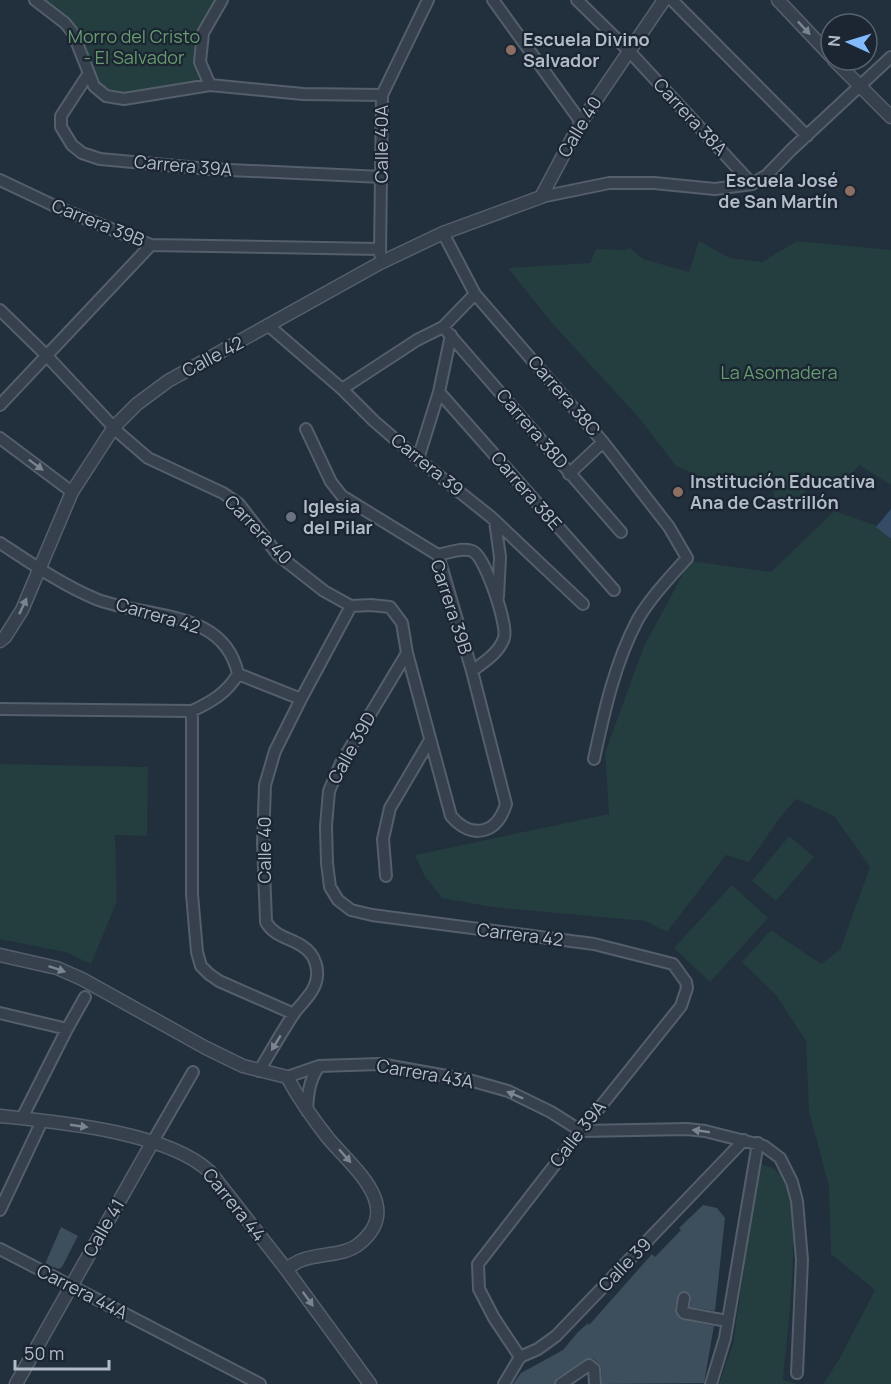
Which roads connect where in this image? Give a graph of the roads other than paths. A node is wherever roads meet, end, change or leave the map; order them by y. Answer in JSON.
{"nodes":[{"id":1,"x":35,"y":0,"type":"edge"},
{"id":2,"x":222,"y":0,"type":"edge"},
{"id":3,"x":428,"y":0,"type":"edge"},
{"id":4,"x":493,"y":0,"type":"edge"},
{"id":5,"x":577,"y":0,"type":"edge"},
{"id":6,"x":664,"y":0,"type":"edge"},
{"id":7,"x":672,"y":0,"type":"edge"},
{"id":8,"x":777,"y":0,"type":"edge"},
{"id":9,"x":819,"y":44,"type":"edge"},
{"id":10,"x":629,"y":51,"type":"junction"},
{"id":11,"x":891,"y":57,"type":"edge"},
{"id":12,"x":846,"y":72,"type":"edge"},
{"id":13,"x":89,"y":73,"type":"junction"},
{"id":14,"x":210,"y":85,"type":"junction"},
{"id":15,"x":860,"y":86,"type":"junction"},
{"id":16,"x":382,"y":95,"type":"junction"},
{"id":17,"x":891,"y":117,"type":"edge"},
{"id":18,"x":580,"y":122,"type":"junction"},
{"id":19,"x":807,"y":136,"type":"junction"},
{"id":20,"x":382,"y":177,"type":"junction"},
{"id":21,"x":0,"y":180,"type":"edge"},
{"id":22,"x":752,"y":184,"type":"junction"},
{"id":23,"x":541,"y":197,"type":"junction"},
{"id":24,"x":443,"y":233,"type":"junction"},
{"id":25,"x":151,"y":245,"type":"junction"},
{"id":26,"x":380,"y":249,"type":"junction"},
{"id":27,"x":380,"y":263,"type":"junction"},
{"id":28,"x":475,"y":294,"type":"junction"},
{"id":29,"x":0,"y":310,"type":"edge"},
{"id":30,"x":269,"y":326,"type":"junction"},
{"id":31,"x":447,"y":331,"type":"junction"},
{"id":32,"x":46,"y":355,"type":"junction"},
{"id":33,"x":342,"y":389,"type":"junction"},
{"id":34,"x":439,"y":392,"type":"junction"},
{"id":35,"x":0,"y":405,"type":"edge"},
{"id":36,"x":114,"y":427,"type":"junction"},
{"id":37,"x":306,"y":429,"type":"dead end"},
{"id":38,"x":0,"y":438,"type":"edge"},
{"id":39,"x":603,"y":442,"type":"junction"},
{"id":40,"x":418,"y":459,"type":"junction"},
{"id":41,"x":569,"y":474,"type":"junction"},
{"id":42,"x":72,"y":492,"type":"junction"},
{"id":43,"x":495,"y":520,"type":"junction"},
{"id":44,"x":621,"y":532,"type":"dead end"},
{"id":45,"x":0,"y":543,"type":"edge"},
{"id":46,"x":438,"y":555,"type":"junction"},
{"id":47,"x":39,"y":567,"type":"junction"},
{"id":48,"x":614,"y":590,"type":"dead end"},
{"id":49,"x":498,"y":598,"type":"junction"},
{"id":50,"x":583,"y":604,"type":"dead end"},
{"id":51,"x":351,"y":606,"type":"junction"},
{"id":52,"x":0,"y":641,"type":"edge"},
{"id":53,"x":407,"y":653,"type":"junction"},
{"id":54,"x":472,"y":671,"type":"junction"},
{"id":55,"x":238,"y":674,"type":"junction"},
{"id":56,"x":301,"y":699,"type":"junction"},
{"id":57,"x":0,"y":709,"type":"edge"},
{"id":58,"x":192,"y":711,"type":"junction"},
{"id":59,"x":430,"y":740,"type":"junction"},
{"id":60,"x":594,"y":759,"type":"dead end"},
{"id":61,"x":451,"y":816,"type":"joint"},
{"id":62,"x":386,"y":876,"type":"dead end"},
{"id":63,"x":330,"y":887,"type":"joint"},
{"id":64,"x":0,"y":955,"type":"edge"},
{"id":65,"x":85,"y":997,"type":"dead end"},
{"id":66,"x":681,"y":1006,"type":"joint"},
{"id":67,"x":0,"y":1013,"type":"edge"},
{"id":68,"x":294,"y":1014,"type":"junction"},
{"id":69,"x":67,"y":1029,"type":"junction"},
{"id":70,"x":319,"y":1066,"type":"junction"},
{"id":71,"x":259,"y":1071,"type":"junction"},
{"id":72,"x":193,"y":1072,"type":"dead end"},
{"id":73,"x":287,"y":1077,"type":"junction"},
{"id":74,"x":308,"y":1111,"type":"junction"},
{"id":75,"x":0,"y":1116,"type":"edge"},
{"id":76,"x":22,"y":1118,"type":"junction"},
{"id":77,"x":42,"y":1121,"type":"junction"},
{"id":78,"x":581,"y":1131,"type":"junction"},
{"id":79,"x":744,"y":1140,"type":"junction"},
{"id":80,"x":152,"y":1143,"type":"junction"},
{"id":81,"x":758,"y":1143,"type":"junction"},
{"id":82,"x":0,"y":1210,"type":"edge"},
{"id":83,"x":0,"y":1249,"type":"edge"},
{"id":84,"x":286,"y":1269,"type":"junction"},
{"id":85,"x":71,"y":1286,"type":"junction"},
{"id":86,"x":684,"y":1298,"type":"dead end"},
{"id":87,"x":728,"y":1321,"type":"junction"},
{"id":88,"x":520,"y":1357,"type":"junction"},
{"id":89,"x":797,"y":1373,"type":"dead end"},
{"id":90,"x":16,"y":1384,"type":"edge"},
{"id":91,"x":260,"y":1384,"type":"edge"},
{"id":92,"x":370,"y":1384,"type":"edge"},
{"id":93,"x":504,"y":1384,"type":"edge"},
{"id":94,"x":561,"y":1384,"type":"edge"},
{"id":95,"x":595,"y":1384,"type":"edge"},
{"id":96,"x":711,"y":1384,"type":"edge"}],
"edges":[{"from":1,"to":13,"type":"street"},
{"from":2,"to":14,"type":"street"},
{"from":3,"to":16,"type":"street","name":"Calle 40A"},
{"from":4,"to":18,"type":"street"},
{"from":5,"to":10,"type":"street","name":"Carrera 38A"},
{"from":6,"to":10,"type":"street","name":"Calle 40"},
{"from":7,"to":19,"type":"street"},
{"from":8,"to":9,"type":"street","one_way":true},
{"from":10,"to":18,"type":"street","name":"Calle 40"},
{"from":10,"to":22,"type":"street","name":"Carrera 38A"},
{"from":11,"to":15,"type":"street"},
{"from":12,"to":15,"type":"street"},
{"from":13,"to":14,"type":"street"},
{"from":13,"to":20,"type":"street","name":"Carrera 39A"},
{"from":14,"to":16,"type":"street"},
{"from":15,"to":17,"type":"street"},
{"from":15,"to":19,"type":"street"},
{"from":16,"to":20,"type":"street","name":"Calle 40A"},
{"from":18,"to":23,"type":"street","name":"Calle 40"},
{"from":19,"to":22,"type":"street"},
{"from":20,"to":26,"type":"street","name":"Calle 40A"},
{"from":21,"to":25,"type":"street","name":"Carrera 39B"},
{"from":22,"to":23,"type":"street"},
{"from":23,"to":24,"type":"street","name":"Calle 42"},
{"from":24,"to":27,"type":"street","name":"Calle 42"},
{"from":24,"to":28,"type":"street","name":"Carrera 38C"},
{"from":25,"to":26,"type":"street","name":"Carrera 39B"},
{"from":25,"to":32,"type":"street"},
{"from":26,"to":27,"type":"street","name":"Calle 40A"},
{"from":27,"to":30,"type":"street","name":"Calle 42"},
{"from":28,"to":31,"type":"street"},
{"from":28,"to":39,"type":"street","name":"Carrera 38C"},
{"from":29,"to":32,"type":"street","name":"Carrera 40"},
{"from":30,"to":33,"type":"street","name":"Carrera 39"},
{"from":30,"to":36,"type":"street","name":"Calle 42"},
{"from":31,"to":33,"type":"street"},
{"from":31,"to":34,"type":"street"},
{"from":31,"to":41,"type":"street","name":"Carrera 38D"},
{"from":32,"to":35,"type":"street"},
{"from":32,"to":36,"type":"street","name":"Carrera 40"},
{"from":33,"to":40,"type":"street","name":"Carrera 39"},
{"from":34,"to":40,"type":"street"},
{"from":34,"to":48,"type":"street","name":"Carrera 38E"},
{"from":36,"to":42,"type":"street","name":"Calle 42"},
{"from":36,"to":51,"type":"street","name":"Carrera 40"},
{"from":37,"to":46,"type":"street","name":"Carrera 39B"},
{"from":38,"to":42,"type":"street","one_way":true},
{"from":39,"to":41,"type":"street"},
{"from":39,"to":60,"type":"street","name":"Carrera 38C"},
{"from":40,"to":43,"type":"street","name":"Carrera 39"},
{"from":41,"to":44,"type":"street","name":"Carrera 38D"},
{"from":42,"to":47,"type":"street","name":"Calle 42"},
{"from":43,"to":49,"type":"street"},
{"from":43,"to":50,"type":"street","name":"Carrera 39"},
{"from":45,"to":47,"type":"street","name":"Carrera 42"},
{"from":46,"to":49,"type":"street"},
{"from":46,"to":54,"type":"street","name":"Carrera 39B"},
{"from":52,"to":47,"type":"street","name":"Calle 42","one_way":true},
{"from":47,"to":55,"type":"street","name":"Carrera 42"},
{"from":49,"to":54,"type":"street"},
{"from":51,"to":53,"type":"street","name":"Carrera 40"},
{"from":51,"to":56,"type":"street","name":"Calle 40"},
{"from":53,"to":59,"type":"street","name":"Carrera 40"},
{"from":53,"to":63,"type":"street","name":"Calle 39D"},
{"from":54,"to":61,"type":"street","name":"Carrera 39B"},
{"from":55,"to":56,"type":"street"},
{"from":55,"to":58,"type":"street"},
{"from":56,"to":68,"type":"street","name":"Calle 40"},
{"from":57,"to":58,"type":"street"},
{"from":58,"to":68,"type":"street"},
{"from":59,"to":61,"type":"street","name":"Carrera 40"},
{"from":59,"to":62,"type":"street"},
{"from":63,"to":66,"type":"street","name":"Carrera 42"},
{"from":64,"to":71,"type":"street","one_way":true},
{"from":65,"to":69,"type":"street"},
{"from":66,"to":78,"type":"street","name":"Calle 39A"},
{"from":67,"to":69,"type":"street"},
{"from":68,"to":71,"type":"street","name":"Calle 40","one_way":true},
{"from":69,"to":76,"type":"street"},
{"from":70,"to":73,"type":"street","name":"Carrera 43A"},
{"from":70,"to":74,"type":"street"},
{"from":78,"to":70,"type":"street","name":"Carrera 43A","one_way":true},
{"from":71,"to":73,"type":"street"},
{"from":72,"to":80,"type":"street","name":"Calle 41"},
{"from":73,"to":74,"type":"street"},
{"from":74,"to":84,"type":"street","one_way":true},
{"from":75,"to":76,"type":"street","name":"Carrera 44"},
{"from":76,"to":77,"type":"street","name":"Carrera 44"},
{"from":77,"to":80,"type":"street","name":"Carrera 44","one_way":true},
{"from":77,"to":82,"type":"street"},
{"from":79,"to":78,"type":"street","one_way":true},
{"from":78,"to":88,"type":"street","name":"Calle 39A"},
{"from":79,"to":81,"type":"street"},
{"from":79,"to":88,"type":"street","name":"Calle 39"},
{"from":80,"to":84,"type":"street","name":"Carrera 44"},
{"from":80,"to":85,"type":"street","name":"Calle 41"},
{"from":81,"to":87,"type":"street"},
{"from":81,"to":89,"type":"street"},
{"from":83,"to":85,"type":"street","name":"Carrera 44A"},
{"from":84,"to":92,"type":"street","name":"Carrera 44","one_way":true},
{"from":85,"to":90,"type":"street","name":"Calle 41"},
{"from":85,"to":91,"type":"street","name":"Carrera 44A"},
{"from":86,"to":87,"type":"street"},
{"from":87,"to":96,"type":"street"},
{"from":88,"to":93,"type":"street"},
{"from":94,"to":95,"type":"street"}]}
